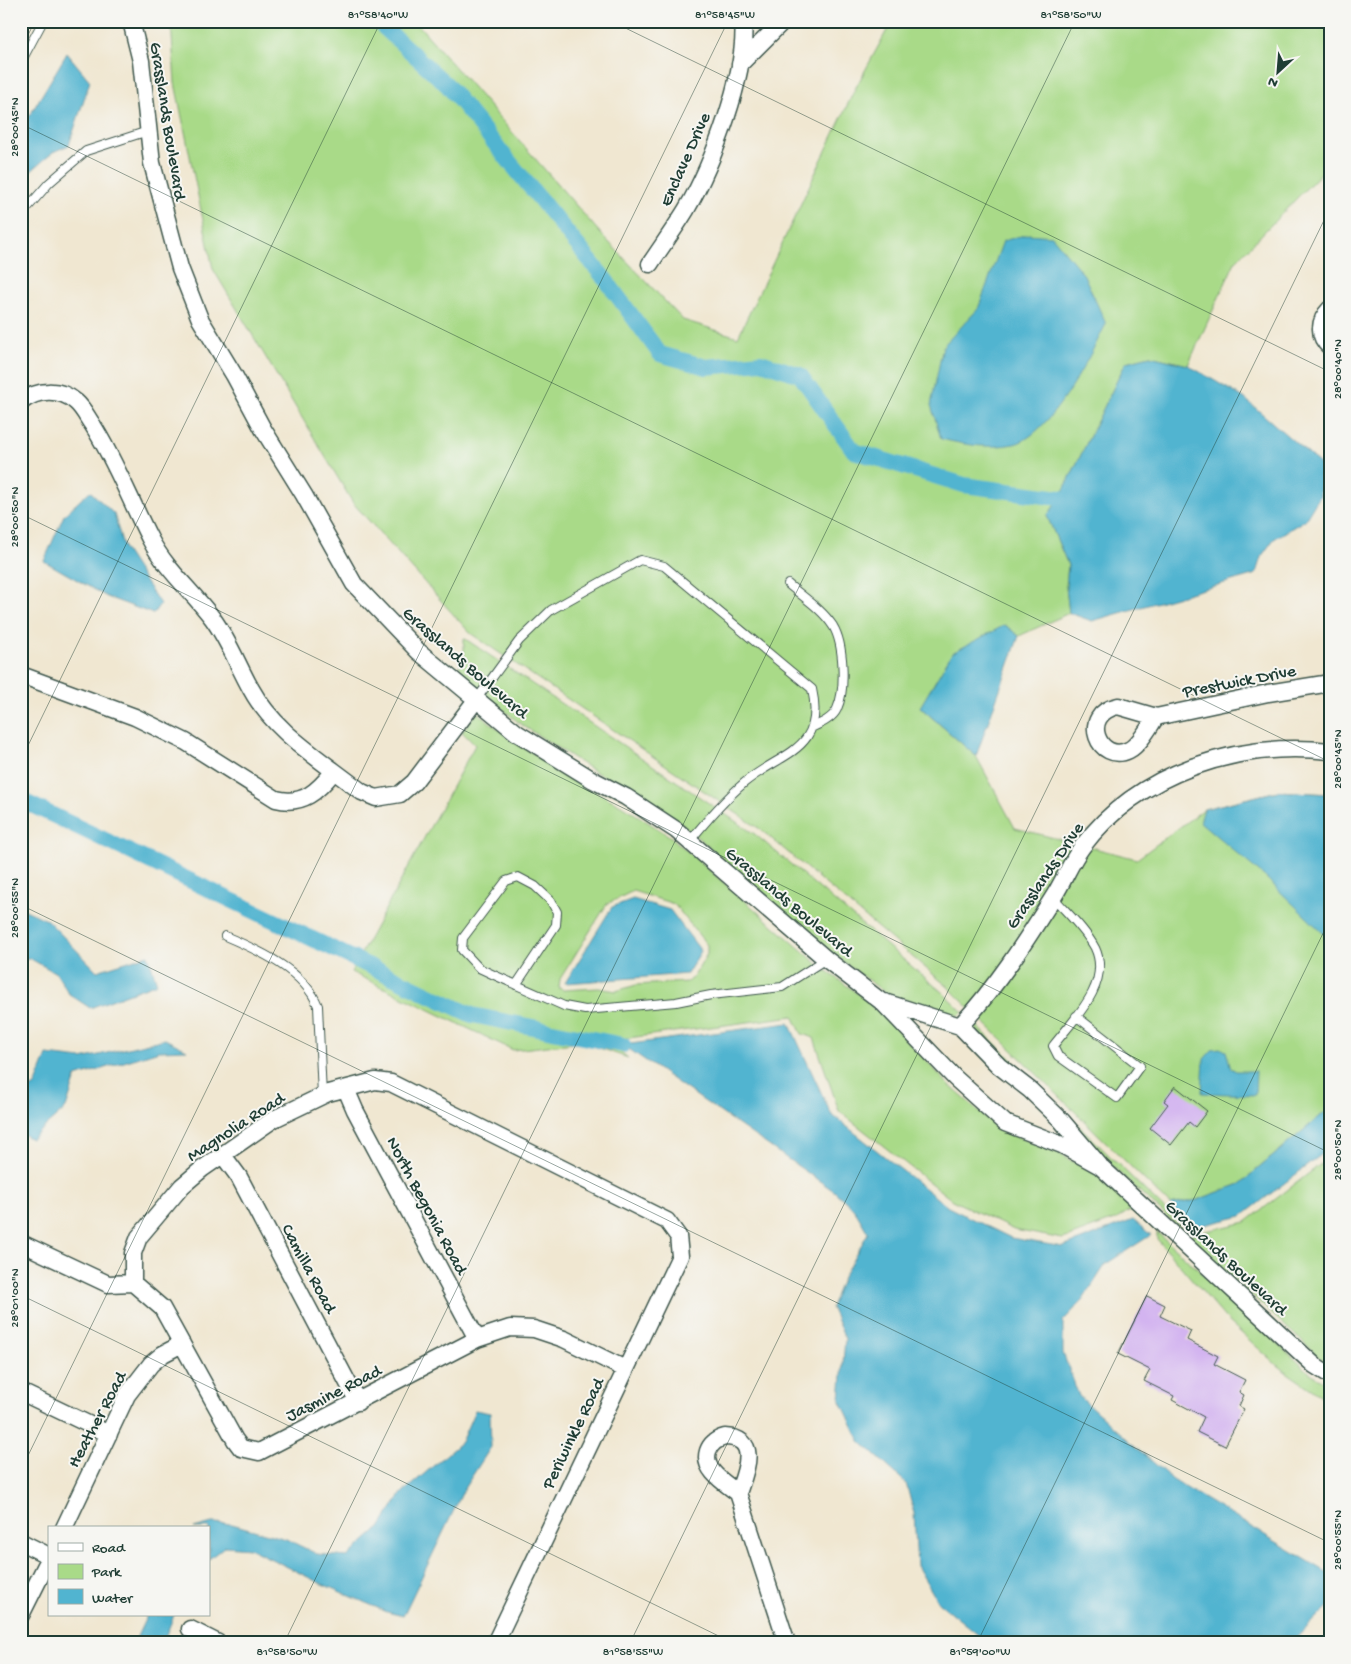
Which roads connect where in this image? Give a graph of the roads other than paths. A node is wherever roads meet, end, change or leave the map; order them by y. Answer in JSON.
{"nodes":[{"id":1,"x":43,"y":21,"type":"edge"},
{"id":2,"x":131,"y":21,"type":"edge"},
{"id":3,"x":743,"y":21,"type":"edge"},
{"id":4,"x":782,"y":21,"type":"edge"},
{"id":5,"x":21,"y":62,"type":"edge"},
{"id":6,"x":740,"y":64,"type":"junction"},
{"id":7,"x":148,"y":131,"type":"junction"},
{"id":8,"x":21,"y":215,"type":"edge"},
{"id":9,"x":650,"y":264,"type":"dead end"},
{"id":10,"x":1330,"y":309,"type":"edge"},
{"id":11,"x":1330,"y":347,"type":"edge"},
{"id":12,"x":21,"y":402,"type":"edge"},
{"id":13,"x":788,"y":584,"type":"dead end"},
{"id":14,"x":21,"y":675,"type":"edge"},
{"id":15,"x":1330,"y":683,"type":"edge"},
{"id":16,"x":476,"y":700,"type":"junction"},
{"id":17,"x":1156,"y":717,"type":"dead end"},
{"id":18,"x":813,"y":727,"type":"junction"},
{"id":19,"x":1330,"y":751,"type":"edge"},
{"id":20,"x":334,"y":771,"type":"junction"},
{"id":21,"x":689,"y":842,"type":"junction"},
{"id":22,"x":1053,"y":897,"type":"junction"},
{"id":23,"x":225,"y":936,"type":"dead end"},
{"id":24,"x":826,"y":959,"type":"junction"},
{"id":25,"x":516,"y":985,"type":"junction"},
{"id":26,"x":882,"y":1002,"type":"junction"},
{"id":27,"x":1076,"y":1016,"type":"junction"},
{"id":28,"x":960,"y":1026,"type":"junction"},
{"id":29,"x":346,"y":1089,"type":"junction"},
{"id":30,"x":322,"y":1096,"type":"junction"},
{"id":31,"x":222,"y":1154,"type":"junction"},
{"id":32,"x":1100,"y":1166,"type":"junction"},
{"id":33,"x":679,"y":1240,"type":"joint"},
{"id":34,"x":21,"y":1243,"type":"edge"},
{"id":35,"x":133,"y":1283,"type":"junction"},
{"id":36,"x":477,"y":1339,"type":"junction"},
{"id":37,"x":182,"y":1344,"type":"junction"},
{"id":38,"x":626,"y":1369,"type":"junction"},
{"id":39,"x":1330,"y":1375,"type":"edge"},
{"id":40,"x":21,"y":1392,"type":"edge"},
{"id":41,"x":358,"y":1402,"type":"junction"},
{"id":42,"x":109,"y":1434,"type":"junction"},
{"id":43,"x":738,"y":1493,"type":"dead end"},
{"id":44,"x":65,"y":1526,"type":"edge"},
{"id":45,"x":21,"y":1542,"type":"edge"},
{"id":46,"x":48,"y":1556,"type":"edge"},
{"id":47,"x":48,"y":1559,"type":"edge"},
{"id":48,"x":21,"y":1615,"type":"edge"},
{"id":49,"x":190,"y":1629,"type":"dead end"},
{"id":50,"x":218,"y":1643,"type":"edge"},
{"id":51,"x":495,"y":1643,"type":"edge"},
{"id":52,"x":787,"y":1643,"type":"edge"}],
"edges":[{"from":1,"to":5,"type":"lane"},
{"from":2,"to":7,"type":"street","name":"Grasslands Boulevard"},
{"from":3,"to":6,"type":"street","name":"Enclave Drive"},
{"from":4,"to":6,"type":"street"},
{"from":6,"to":9,"type":"street","name":"Enclave Drive"},
{"from":7,"to":8,"type":"lane"},
{"from":7,"to":16,"type":"street","name":"Grasslands Boulevard"},
{"from":10,"to":11,"type":"street"},
{"from":12,"to":20,"type":"street"},
{"from":13,"to":18,"type":"lane"},
{"from":14,"to":20,"type":"street"},
{"from":15,"to":17,"type":"street","name":"Prestwick Drive"},
{"from":16,"to":18,"type":"lane"},
{"from":16,"to":20,"type":"street"},
{"from":16,"to":21,"type":"street","name":"Grasslands Boulevard"},
{"from":18,"to":21,"type":"lane"},
{"from":19,"to":22,"type":"street","name":"Grasslands Drive"},
{"from":21,"to":24,"type":"street","name":"Grasslands Boulevard"},
{"from":22,"to":27,"type":"lane"},
{"from":22,"to":28,"type":"street","name":"Grasslands Drive"},
{"from":23,"to":30,"type":"lane"},
{"from":24,"to":25,"type":"lane"},
{"from":24,"to":26,"type":"street","name":"Grasslands Boulevard"},
{"from":25,"to":25,"type":"lane"},
{"from":26,"to":28,"type":"street","name":"Grasslands Boulevard"},
{"from":26,"to":32,"type":"street","name":"Grasslands Boulevard"},
{"from":27,"to":27,"type":"lane"},
{"from":28,"to":32,"type":"street","name":"Grasslands Boulevard"},
{"from":29,"to":30,"type":"street","name":"Magnolia Road"},
{"from":29,"to":33,"type":"street","name":"Magnolia Road"},
{"from":29,"to":36,"type":"street","name":"North Begonia Road"},
{"from":30,"to":31,"type":"street","name":"Magnolia Road"},
{"from":31,"to":35,"type":"street","name":"Magnolia Road"},
{"from":31,"to":41,"type":"street","name":"Camilla Road"},
{"from":32,"to":39,"type":"street","name":"Grasslands Boulevard"},
{"from":33,"to":38,"type":"street","name":"Periwinkle Road"},
{"from":34,"to":35,"type":"street"},
{"from":35,"to":37,"type":"street","name":"Jasmine Road"},
{"from":36,"to":38,"type":"street","name":"Jasmine Road"},
{"from":36,"to":41,"type":"street","name":"Jasmine Road"},
{"from":37,"to":41,"type":"street","name":"Jasmine Road"},
{"from":37,"to":42,"type":"street","name":"Heather Road"},
{"from":38,"to":51,"type":"street","name":"Periwinkle Road"},
{"from":40,"to":42,"type":"street"},
{"from":42,"to":44,"type":"street","name":"Heather Road"},
{"from":43,"to":52,"type":"street"},
{"from":45,"to":46,"type":"street"},
{"from":47,"to":48,"type":"street"},
{"from":49,"to":50,"type":"street"}]}
